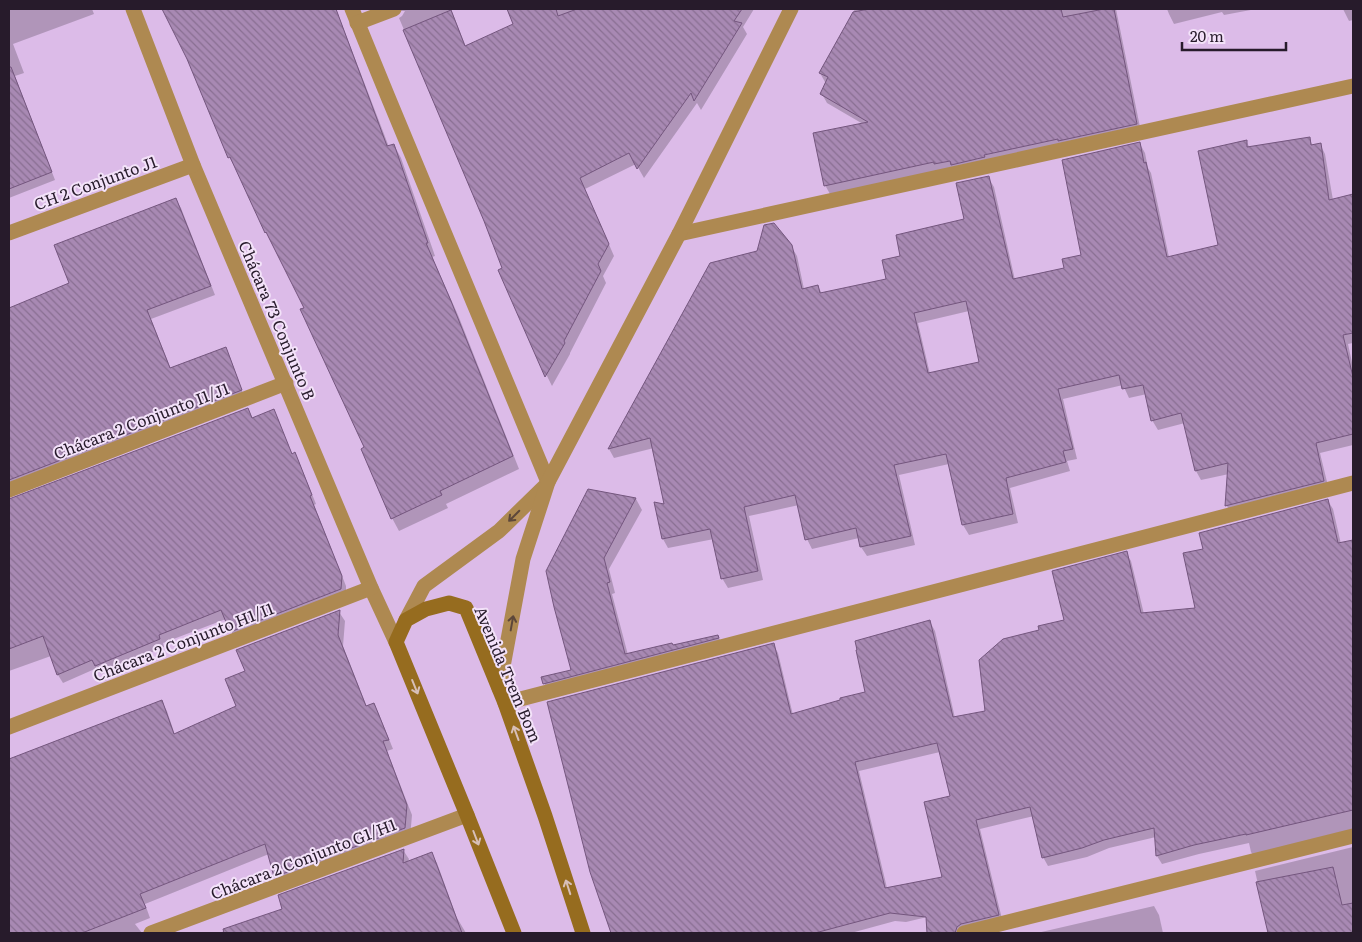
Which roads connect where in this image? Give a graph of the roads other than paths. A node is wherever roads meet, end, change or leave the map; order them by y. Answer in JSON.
{"nodes":[{"id":1,"x":133,"y":9,"type":"edge"},
{"id":2,"x":394,"y":9,"type":"edge"},
{"id":3,"x":791,"y":9,"type":"edge"},
{"id":4,"x":355,"y":16,"type":"edge"},
{"id":5,"x":1353,"y":86,"type":"edge"},
{"id":6,"x":193,"y":165,"type":"junction"},
{"id":7,"x":9,"y":233,"type":"edge"},
{"id":8,"x":679,"y":234,"type":"junction"},
{"id":9,"x":286,"y":383,"type":"junction"},
{"id":10,"x":548,"y":482,"type":"junction"},
{"id":11,"x":1353,"y":483,"type":"edge"},
{"id":12,"x":9,"y":490,"type":"edge"},
{"id":13,"x":371,"y":588,"type":"junction"},
{"id":14,"x":406,"y":620,"type":"junction"},
{"id":15,"x":396,"y":642,"type":"junction"},
{"id":16,"x":499,"y":688,"type":"junction"},
{"id":17,"x":506,"y":703,"type":"junction"},
{"id":18,"x":9,"y":727,"type":"edge"},
{"id":19,"x":467,"y":815,"type":"junction"},
{"id":20,"x":1353,"y":836,"type":"edge"},
{"id":21,"x":150,"y":933,"type":"edge"},
{"id":22,"x":514,"y":933,"type":"edge"},
{"id":23,"x":583,"y":933,"type":"edge"},
{"id":24,"x":964,"y":933,"type":"edge"}],
"edges":[{"from":1,"to":6,"type":"street","name":"Chácara 73 Conjunto B"},
{"from":2,"to":4,"type":"street"},
{"from":3,"to":8,"type":"street"},
{"from":4,"to":10,"type":"street"},
{"from":5,"to":8,"type":"street"},
{"from":6,"to":7,"type":"street","name":"CH 2 Conjunto J1"},
{"from":6,"to":9,"type":"street","name":"Chácara 73 Conjunto B"},
{"from":8,"to":10,"type":"street"},
{"from":9,"to":12,"type":"street","name":"Chácara 2 Conjunto I1/J1"},
{"from":9,"to":13,"type":"street","name":"Chácara 73 Conjunto B"},
{"from":10,"to":14,"type":"street","one_way":true},
{"from":16,"to":10,"type":"street","one_way":true},
{"from":11,"to":17,"type":"street"},
{"from":13,"to":15,"type":"street","name":"Chácara 73 Conjunto B"},
{"from":13,"to":18,"type":"street","name":"Chácara 2 Conjunto H1/I1"},
{"from":14,"to":15,"type":"street"},
{"from":14,"to":16,"type":"street","name":"Avenida Trem Bom"},
{"from":15,"to":19,"type":"street","one_way":true},
{"from":16,"to":17,"type":"street","name":"Avenida Trem Bom"},
{"from":23,"to":17,"type":"street","name":"Avenida Trem Bom","one_way":true},
{"from":19,"to":21,"type":"street","name":"Chácara 2 Conjunto G1/H1"},
{"from":19,"to":22,"type":"street","one_way":true},
{"from":20,"to":24,"type":"street"}]}
